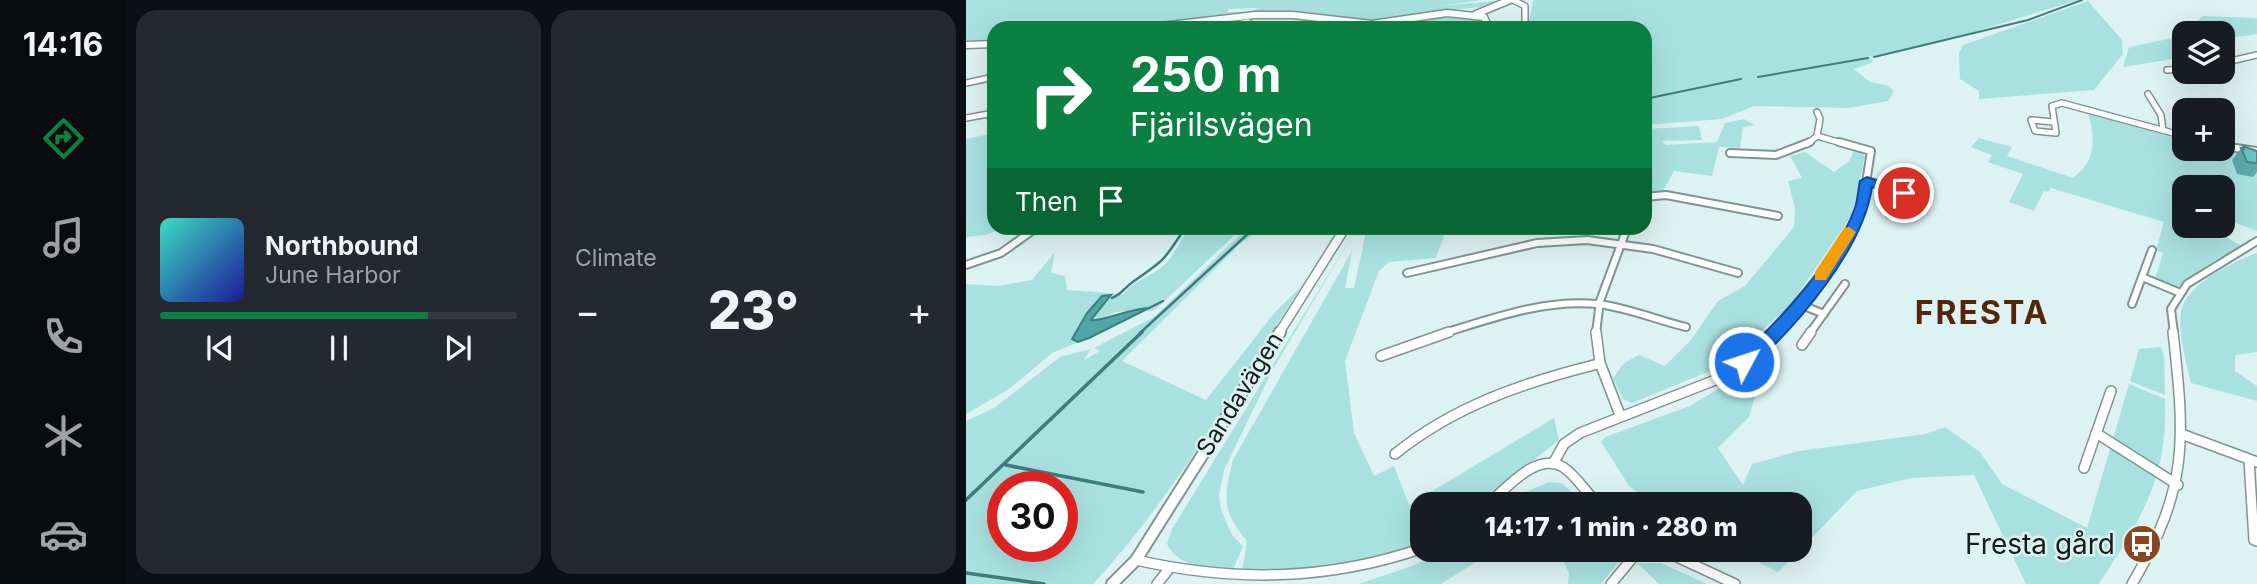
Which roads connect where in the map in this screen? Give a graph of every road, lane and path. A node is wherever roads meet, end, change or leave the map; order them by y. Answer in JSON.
{"nodes":[{"id":1,"x":1512,"y":0,"type":"edge"},
{"id":2,"x":1476,"y":14,"type":"junction"},
{"id":3,"x":1191,"y":21,"type":"edge"},
{"id":4,"x":1341,"y":21,"type":"edge"},
{"id":5,"x":1403,"y":21,"type":"edge"},
{"id":6,"x":1486,"y":21,"type":"edge"},
{"id":7,"x":1525,"y":21,"type":"edge"},
{"id":8,"x":987,"y":44,"type":"edge"},
{"id":9,"x":966,"y":45,"type":"edge"},
{"id":10,"x":2257,"y":55,"type":"edge"},
{"id":11,"x":2248,"y":58,"type":"junction"},
{"id":12,"x":2235,"y":60,"type":"edge"},
{"id":13,"x":2257,"y":62,"type":"edge"},
{"id":14,"x":2172,"y":70,"type":"edge"},
{"id":15,"x":2167,"y":71,"type":"dead end"},
{"id":16,"x":987,"y":78,"type":"edge"},
{"id":17,"x":966,"y":83,"type":"edge"},
{"id":18,"x":2148,"y":94,"type":"dead end"},
{"id":19,"x":1816,"y":112,"type":"dead end"},
{"id":20,"x":987,"y":114,"type":"edge"},
{"id":21,"x":966,"y":118,"type":"edge"},
{"id":22,"x":2053,"y":122,"type":"dead end"},
{"id":23,"x":2163,"y":130,"type":"junction"},
{"id":24,"x":2172,"y":133,"type":"edge"},
{"id":25,"x":1817,"y":136,"type":"junction"},
{"id":26,"x":2235,"y":148,"type":"edge"},
{"id":27,"x":2257,"y":151,"type":"edge"},
{"id":28,"x":1730,"y":153,"type":"dead end"},
{"id":29,"x":1901,"y":169,"type":"dead end"},
{"id":30,"x":1867,"y":181,"type":"junction"},
{"id":31,"x":1889,"y":187,"type":"junction"},
{"id":32,"x":1652,"y":196,"type":"edge"},
{"id":33,"x":1889,"y":215,"type":"dead end"},
{"id":34,"x":1777,"y":216,"type":"dead end"},
{"id":35,"x":1026,"y":235,"type":"edge"},
{"id":36,"x":1341,"y":235,"type":"edge"},
{"id":37,"x":1624,"y":235,"type":"edge"},
{"id":38,"x":2257,"y":241,"type":"edge"},
{"id":39,"x":1620,"y":242,"type":"junction"},
{"id":40,"x":2152,"y":250,"type":"dead end"},
{"id":41,"x":966,"y":265,"type":"edge"},
{"id":42,"x":1407,"y":273,"type":"dead end"},
{"id":43,"x":1738,"y":273,"type":"dead end"},
{"id":44,"x":2142,"y":277,"type":"junction"},
{"id":45,"x":1846,"y":284,"type":"dead end"},
{"id":46,"x":2178,"y":292,"type":"junction"},
{"id":47,"x":1599,"y":304,"type":"junction"},
{"id":48,"x":1799,"y":304,"type":"junction"},
{"id":49,"x":2132,"y":304,"type":"dead end"},
{"id":50,"x":1824,"y":314,"type":"junction"},
{"id":51,"x":1686,"y":327,"type":"dead end"},
{"id":52,"x":1802,"y":345,"type":"dead end"},
{"id":53,"x":1381,"y":356,"type":"dead end"},
{"id":54,"x":1598,"y":364,"type":"junction"},
{"id":55,"x":2111,"y":391,"type":"dead end"},
{"id":56,"x":1620,"y":415,"type":"junction"},
{"id":57,"x":2096,"y":433,"type":"junction"},
{"id":58,"x":2183,"y":435,"type":"junction"},
{"id":59,"x":1395,"y":454,"type":"dead end"},
{"id":60,"x":2253,"y":461,"type":"edge"},
{"id":61,"x":1555,"y":462,"type":"junction"},
{"id":62,"x":2084,"y":468,"type":"dead end"},
{"id":63,"x":2178,"y":485,"type":"junction"},
{"id":64,"x":1503,"y":492,"type":"edge"},
{"id":65,"x":1587,"y":492,"type":"edge"},
{"id":66,"x":2253,"y":505,"type":"edge"},
{"id":67,"x":2257,"y":541,"type":"edge"},
{"id":68,"x":1410,"y":554,"type":"edge"},
{"id":69,"x":1136,"y":560,"type":"junction"},
{"id":70,"x":1629,"y":562,"type":"edge"},
{"id":71,"x":1688,"y":562,"type":"edge"},
{"id":72,"x":1169,"y":569,"type":"junction"},
{"id":73,"x":1218,"y":582,"type":"edge"},
{"id":74,"x":2137,"y":583,"type":"edge"},
{"id":75,"x":1112,"y":584,"type":"edge"},
{"id":76,"x":1157,"y":584,"type":"edge"},
{"id":77,"x":1611,"y":584,"type":"edge"},
{"id":78,"x":1735,"y":584,"type":"edge"}],
"edges":[{"from":1,"to":2,"type":"street"},
{"from":1,"to":7,"type":"street"},
{"from":2,"to":5,"type":"street"},
{"from":2,"to":6,"type":"street"},
{"from":3,"to":4,"type":"street"},
{"from":8,"to":9,"type":"street"},
{"from":10,"to":11,"type":"street"},
{"from":11,"to":12,"type":"street"},
{"from":11,"to":13,"type":"street"},
{"from":14,"to":15,"type":"street"},
{"from":16,"to":17,"type":"street"},
{"from":18,"to":23,"type":"street"},
{"from":19,"to":25,"type":"street"},
{"from":20,"to":21,"type":"street"},
{"from":22,"to":23,"type":"street"},
{"from":23,"to":24,"type":"street"},
{"from":25,"to":28,"type":"street"},
{"from":25,"to":30,"type":"street"},
{"from":26,"to":27,"type":"street"},
{"from":29,"to":31,"type":"street"},
{"from":30,"to":31,"type":"street"},
{"from":30,"to":48,"type":"street"},
{"from":31,"to":33,"type":"street"},
{"from":32,"to":34,"type":"street"},
{"from":35,"to":41,"type":"street"},
{"from":36,"to":69,"type":"street","name":"Sandavägen"},
{"from":37,"to":39,"type":"street"},
{"from":38,"to":46,"type":"street"},
{"from":39,"to":42,"type":"street"},
{"from":39,"to":43,"type":"street"},
{"from":39,"to":47,"type":"street"},
{"from":40,"to":44,"type":"street"},
{"from":44,"to":46,"type":"street"},
{"from":44,"to":49,"type":"street"},
{"from":45,"to":50,"type":"street"},
{"from":46,"to":58,"type":"street"},
{"from":47,"to":51,"type":"street"},
{"from":47,"to":53,"type":"street"},
{"from":47,"to":54,"type":"street"},
{"from":48,"to":50,"type":"street"},
{"from":48,"to":56,"type":"street"},
{"from":50,"to":52,"type":"street"},
{"from":54,"to":56,"type":"street"},
{"from":54,"to":59,"type":"street"},
{"from":55,"to":57,"type":"street"},
{"from":56,"to":61,"type":"street"},
{"from":57,"to":62,"type":"street"},
{"from":57,"to":63,"type":"street"},
{"from":58,"to":60,"type":"street"},
{"from":58,"to":63,"type":"street"},
{"from":60,"to":66,"type":"street"},
{"from":61,"to":64,"type":"street"},
{"from":61,"to":65,"type":"street"},
{"from":63,"to":74,"type":"street"},
{"from":66,"to":67,"type":"street"},
{"from":68,"to":73,"type":"street"},
{"from":69,"to":72,"type":"street"},
{"from":69,"to":75,"type":"street","name":"Sandavägen"},
{"from":70,"to":77,"type":"street"},
{"from":71,"to":78,"type":"street"},
{"from":72,"to":73,"type":"street"},
{"from":72,"to":76,"type":"street"}]}
